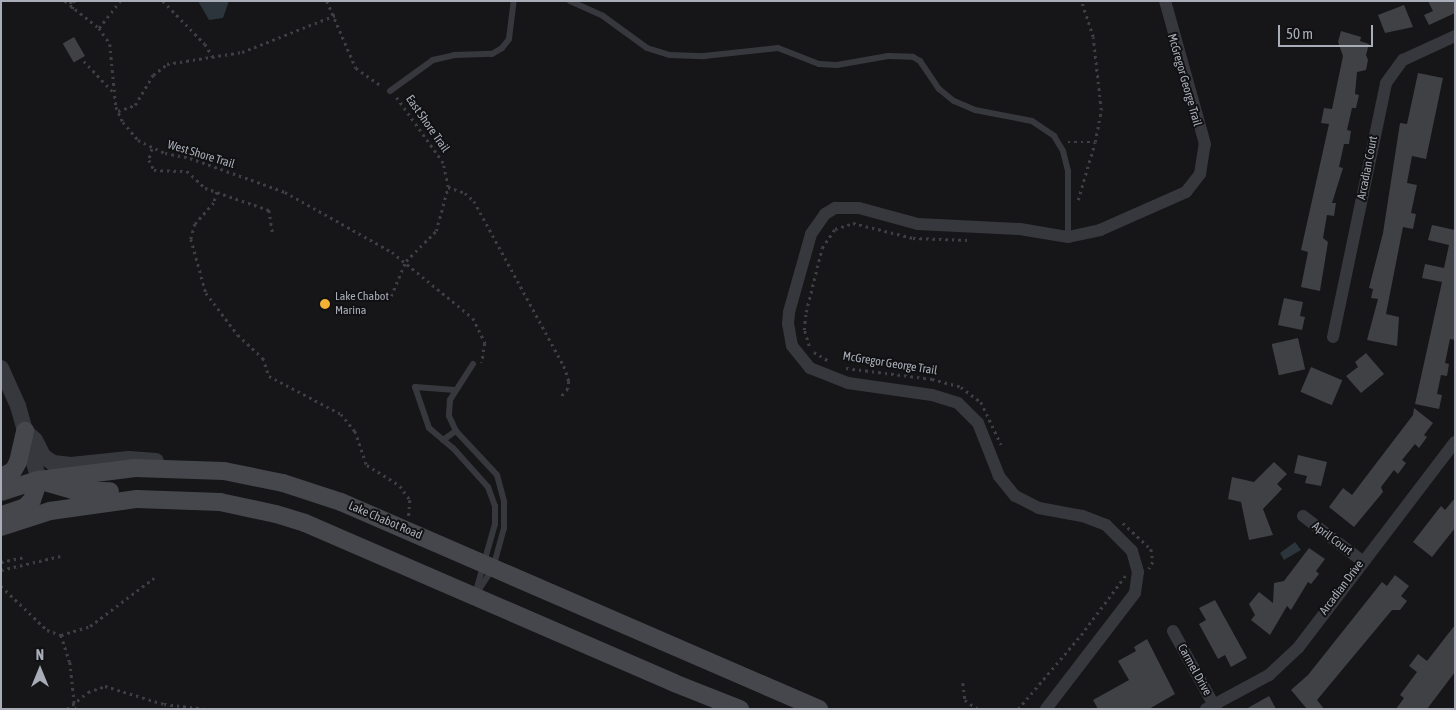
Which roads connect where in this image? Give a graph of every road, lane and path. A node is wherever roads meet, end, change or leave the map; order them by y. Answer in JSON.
{"nodes":[{"id":1,"x":65,"y":1,"type":"edge"},
{"id":2,"x":73,"y":1,"type":"edge"},
{"id":3,"x":120,"y":1,"type":"edge"},
{"id":4,"x":163,"y":1,"type":"edge"},
{"id":5,"x":327,"y":1,"type":"edge"},
{"id":6,"x":514,"y":1,"type":"edge"},
{"id":7,"x":570,"y":1,"type":"edge"},
{"id":8,"x":1081,"y":1,"type":"edge"},
{"id":9,"x":1165,"y":1,"type":"edge"},
{"id":10,"x":72,"y":9,"type":"junction"},
{"id":11,"x":336,"y":15,"type":"junction"},
{"id":12,"x":99,"y":28,"type":"junction"},
{"id":13,"x":1455,"y":36,"type":"edge"},
{"id":14,"x":213,"y":57,"type":"junction"},
{"id":15,"x":84,"y":61,"type":"dead end"},
{"id":16,"x":390,"y":91,"type":"junction"},
{"id":17,"x":115,"y":94,"type":"junction"},
{"id":18,"x":118,"y":111,"type":"junction"},
{"id":19,"x":1058,"y":142,"type":"junction"},
{"id":20,"x":1095,"y":142,"type":"junction"},
{"id":21,"x":152,"y":149,"type":"junction"},
{"id":22,"x":448,"y":187,"type":"junction"},
{"id":23,"x":217,"y":192,"type":"junction"},
{"id":24,"x":1069,"y":216,"type":"junction"},
{"id":25,"x":273,"y":235,"type":"dead end"},
{"id":26,"x":1068,"y":237,"type":"junction"},
{"id":27,"x":975,"y":240,"type":"dead end"},
{"id":28,"x":406,"y":261,"type":"junction"},
{"id":29,"x":391,"y":296,"type":"dead end"},
{"id":30,"x":1333,"y":337,"type":"dead end"},
{"id":31,"x":834,"y":364,"type":"dead end"},
{"id":32,"x":476,"y":366,"type":"joint"},
{"id":33,"x":844,"y":367,"type":"dead end"},
{"id":34,"x":1,"y":368,"type":"edge"},
{"id":35,"x":455,"y":390,"type":"junction"},
{"id":36,"x":561,"y":397,"type":"dead end"},
{"id":37,"x":25,"y":431,"type":"junction"},
{"id":38,"x":456,"y":431,"type":"junction"},
{"id":39,"x":444,"y":440,"type":"junction"},
{"id":40,"x":1455,"y":442,"type":"edge"},
{"id":41,"x":1004,"y":452,"type":"dead end"},
{"id":42,"x":190,"y":468,"type":"junction"},
{"id":43,"x":1,"y":478,"type":"edge"},
{"id":44,"x":39,"y":480,"type":"junction"},
{"id":45,"x":1,"y":492,"type":"edge"},
{"id":46,"x":157,"y":498,"type":"junction"},
{"id":47,"x":1,"y":515,"type":"edge"},
{"id":48,"x":1303,"y":516,"type":"dead end"},
{"id":49,"x":1119,"y":520,"type":"dead end"},
{"id":50,"x":1,"y":527,"type":"edge"},
{"id":51,"x":408,"y":531,"type":"junction"},
{"id":52,"x":60,"y":556,"type":"dead end"},
{"id":53,"x":25,"y":557,"type":"dead end"},
{"id":54,"x":1362,"y":561,"type":"junction"},
{"id":55,"x":1,"y":562,"type":"edge"},
{"id":56,"x":489,"y":566,"type":"junction"},
{"id":57,"x":1,"y":570,"type":"edge"},
{"id":58,"x":1146,"y":571,"type":"dead end"},
{"id":59,"x":1132,"y":573,"type":"dead end"},
{"id":60,"x":154,"y":578,"type":"dead end"},
{"id":61,"x":1,"y":586,"type":"edge"},
{"id":62,"x":475,"y":596,"type":"junction"},
{"id":63,"x":1173,"y":631,"type":"dead end"},
{"id":64,"x":61,"y":635,"type":"junction"},
{"id":65,"x":963,"y":683,"type":"dead end"},
{"id":66,"x":75,"y":702,"type":"junction"},
{"id":67,"x":1212,"y":707,"type":"edge"},
{"id":68,"x":67,"y":709,"type":"edge"},
{"id":69,"x":75,"y":709,"type":"edge"},
{"id":70,"x":206,"y":709,"type":"edge"},
{"id":71,"x":740,"y":709,"type":"edge"},
{"id":72,"x":819,"y":709,"type":"edge"},
{"id":73,"x":978,"y":709,"type":"edge"},
{"id":74,"x":1018,"y":709,"type":"edge"},
{"id":75,"x":1046,"y":709,"type":"edge"}],
"edges":[{"from":1,"to":10,"type":"path","name":"West Shore Trail"},
{"from":2,"to":10,"type":"path"},
{"from":3,"to":12,"type":"path"},
{"from":4,"to":14,"type":"path"},
{"from":5,"to":11,"type":"path","name":"East Shore Trail"},
{"from":6,"to":16,"type":"lane"},
{"from":7,"to":19,"type":"lane"},
{"from":8,"to":20,"type":"path"},
{"from":9,"to":26,"type":"street"},
{"from":10,"to":12,"type":"path","name":"West Shore Trail"},
{"from":11,"to":14,"type":"path"},
{"from":11,"to":16,"type":"path","name":"East Shore Trail"},
{"from":12,"to":17,"type":"path","name":"West Shore Trail"},
{"from":13,"to":30,"type":"street","name":"Arcadian Court"},
{"from":14,"to":18,"type":"path"},
{"from":15,"to":17,"type":"path"},
{"from":16,"to":22,"type":"path","name":"East Shore Trail"},
{"from":17,"to":18,"type":"path","name":"West Shore Trail"},
{"from":18,"to":21,"type":"path","name":"West Shore Trail"},
{"from":19,"to":20,"type":"path"},
{"from":19,"to":24,"type":"lane"},
{"from":20,"to":24,"type":"path"},
{"from":21,"to":23,"type":"path"},
{"from":21,"to":28,"type":"path","name":"West Shore Trail"},
{"from":22,"to":28,"type":"path","name":"East Shore Trail"},
{"from":22,"to":36,"type":"path"},
{"from":23,"to":25,"type":"path"},
{"from":23,"to":51,"type":"path"},
{"from":24,"to":26,"type":"lane"},
{"from":26,"to":75,"type":"street"},
{"from":27,"to":31,"type":"path","name":"McGregor George Trail"},
{"from":28,"to":29,"type":"path","name":"East Shore Trail"},
{"from":28,"to":32,"type":"path","name":"West Shore Trail"},
{"from":32,"to":35,"type":"lane"},
{"from":33,"to":41,"type":"path","name":"McGregor George Trail"},
{"from":34,"to":37,"type":"street"},
{"from":35,"to":38,"type":"lane"},
{"from":35,"to":39,"type":"lane"},
{"from":37,"to":42,"type":"street"},
{"from":37,"to":43,"type":"main road"},
{"from":37,"to":44,"type":"street"},
{"from":38,"to":39,"type":"lane"},
{"from":38,"to":56,"type":"lane"},
{"from":39,"to":56,"type":"lane"},
{"from":40,"to":54,"type":"street","name":"Arcadian Drive"},
{"from":42,"to":44,"type":"main road","name":"Lake Chabot Road"},
{"from":42,"to":51,"type":"main road","name":"Lake Chabot Road"},
{"from":44,"to":45,"type":"main road","name":"Lake Chabot Road"},
{"from":44,"to":46,"type":"main road"},
{"from":44,"to":47,"type":"main road"},
{"from":46,"to":50,"type":"main road"},
{"from":46,"to":62,"type":"main road"},
{"from":48,"to":54,"type":"street","name":"April Court"},
{"from":49,"to":58,"type":"path"},
{"from":51,"to":56,"type":"main road","name":"Lake Chabot Road"},
{"from":52,"to":57,"type":"path"},
{"from":53,"to":55,"type":"path"},
{"from":54,"to":67,"type":"street","name":"Arcadian Drive"},
{"from":56,"to":62,"type":"lane"},
{"from":56,"to":72,"type":"main road","name":"Lake Chabot Road"},
{"from":59,"to":74,"type":"path"},
{"from":60,"to":64,"type":"path"},
{"from":61,"to":64,"type":"path"},
{"from":62,"to":71,"type":"main road"},
{"from":63,"to":67,"type":"street","name":"Carmel Drive"},
{"from":64,"to":66,"type":"path"},
{"from":65,"to":73,"type":"path"},
{"from":66,"to":68,"type":"path"},
{"from":66,"to":69,"type":"path"},
{"from":66,"to":70,"type":"path"}]}
